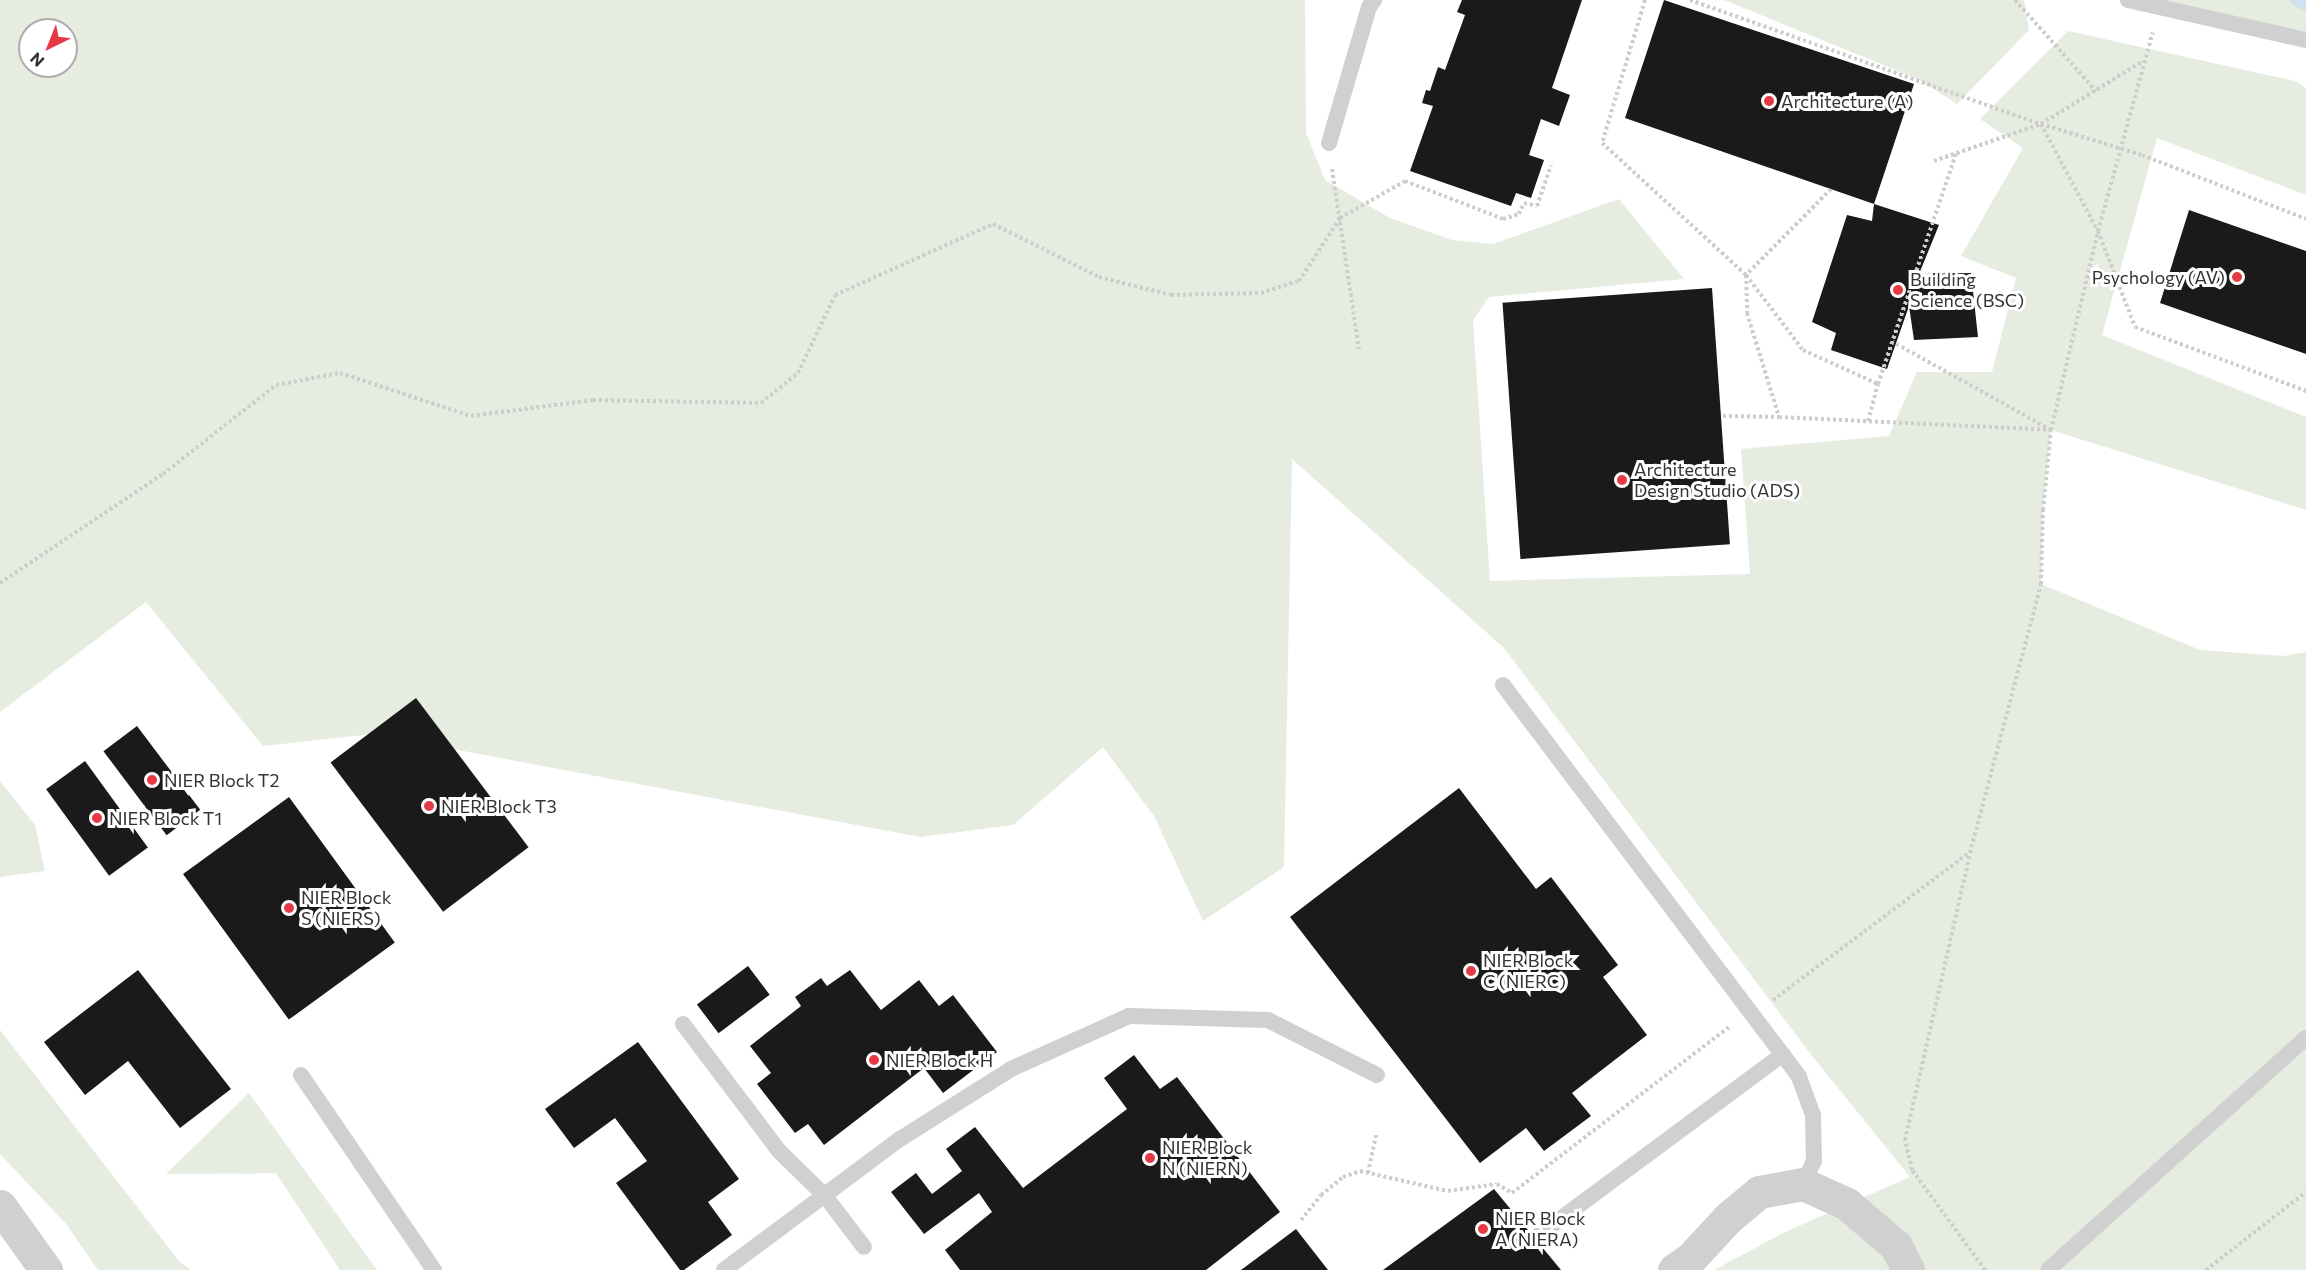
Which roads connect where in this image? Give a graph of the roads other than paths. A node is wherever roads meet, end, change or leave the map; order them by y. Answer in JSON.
{"nodes":[{"id":1,"x":1374,"y":0,"type":"edge"},
{"id":2,"x":2128,"y":0,"type":"edge"},
{"id":3,"x":2306,"y":39,"type":"edge"},
{"id":4,"x":1329,"y":143,"type":"road end"},
{"id":5,"x":1503,"y":685,"type":"dead end"},
{"id":6,"x":683,"y":1024,"type":"dead end"},
{"id":7,"x":2306,"y":1038,"type":"edge"},
{"id":8,"x":1783,"y":1054,"type":"junction"},
{"id":9,"x":301,"y":1075,"type":"dead end"},
{"id":10,"x":1377,"y":1075,"type":"dead end"},
{"id":11,"x":1803,"y":1184,"type":"junction"},
{"id":12,"x":825,"y":1196,"type":"junction"},
{"id":13,"x":0,"y":1206,"type":"edge"},
{"id":14,"x":1540,"y":1234,"type":"dead end"},
{"id":15,"x":864,"y":1247,"type":"dead end"},
{"id":16,"x":46,"y":1270,"type":"edge"},
{"id":17,"x":434,"y":1270,"type":"edge"},
{"id":18,"x":724,"y":1270,"type":"edge"},
{"id":19,"x":1674,"y":1270,"type":"edge"},
{"id":20,"x":1908,"y":1270,"type":"edge"},
{"id":21,"x":2048,"y":1270,"type":"edge"}],
"edges":[{"from":1,"to":4,"type":"lane"},
{"from":2,"to":3,"type":"lane"},
{"from":5,"to":8,"type":"lane"},
{"from":6,"to":12,"type":"lane"},
{"from":7,"to":21,"type":"lane"},
{"from":8,"to":11,"type":"lane"},
{"from":8,"to":14,"type":"lane"},
{"from":9,"to":17,"type":"lane"},
{"from":10,"to":12,"type":"lane"},
{"from":11,"to":19,"type":"street"},
{"from":11,"to":20,"type":"street"},
{"from":12,"to":15,"type":"lane"},
{"from":12,"to":18,"type":"lane"},
{"from":13,"to":16,"type":"street"}]}
